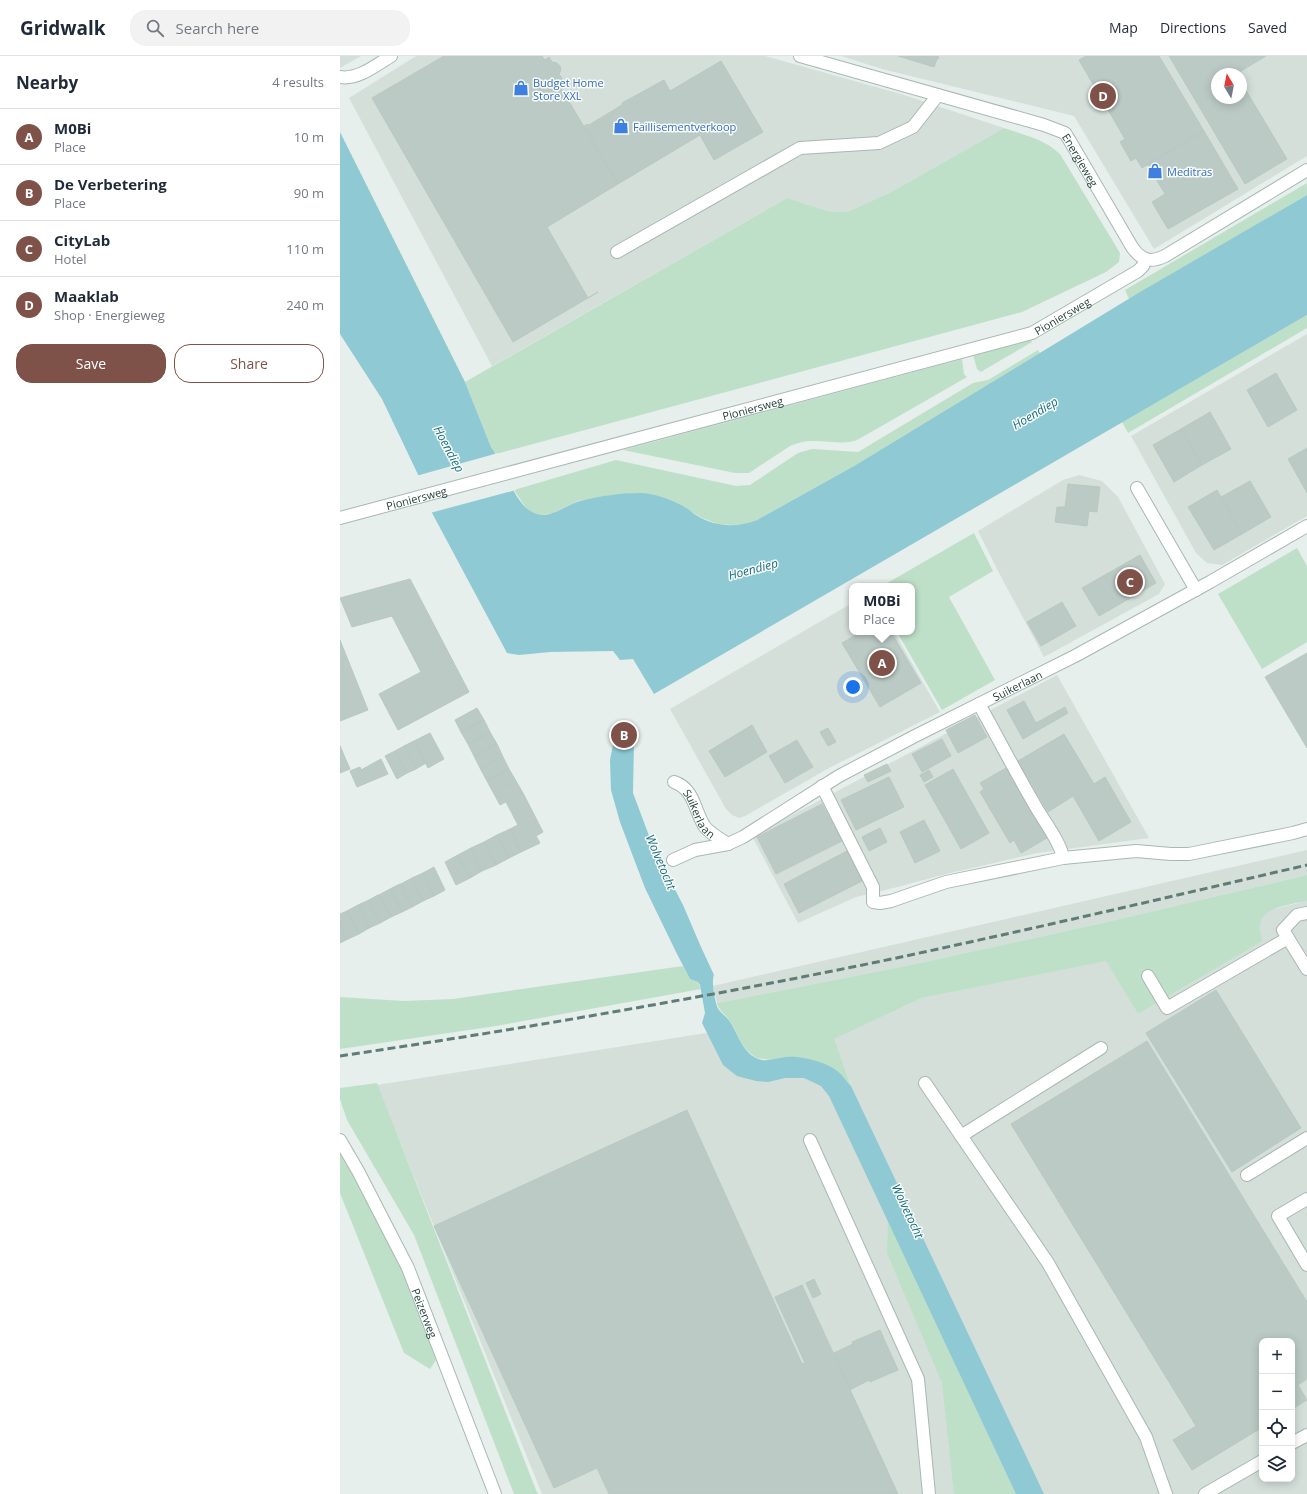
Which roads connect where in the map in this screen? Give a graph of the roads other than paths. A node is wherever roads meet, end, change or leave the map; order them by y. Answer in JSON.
{"nodes":[{"id":1,"x":391,"y":56,"type":"edge"},
{"id":2,"x":800,"y":56,"type":"edge"},
{"id":3,"x":340,"y":77,"type":"edge"},
{"id":4,"x":938,"y":95,"type":"junction"},
{"id":5,"x":1307,"y":170,"type":"edge"},
{"id":6,"x":617,"y":252,"type":"dead end"},
{"id":7,"x":1145,"y":259,"type":"junction"},
{"id":8,"x":1137,"y":488,"type":"dead end"},
{"id":9,"x":340,"y":518,"type":"edge"},
{"id":10,"x":1307,"y":526,"type":"edge"},
{"id":11,"x":1196,"y":590,"type":"junction"},
{"id":12,"x":979,"y":704,"type":"junction"},
{"id":13,"x":674,"y":782,"type":"dead end"},
{"id":14,"x":822,"y":786,"type":"junction"},
{"id":15,"x":1307,"y":829,"type":"edge"},
{"id":16,"x":728,"y":844,"type":"junction"},
{"id":17,"x":1063,"y":858,"type":"junction"},
{"id":18,"x":673,"y":860,"type":"dead end"},
{"id":19,"x":1307,"y":913,"type":"edge"},
{"id":20,"x":1288,"y":938,"type":"junction"},
{"id":21,"x":1307,"y":969,"type":"edge"},
{"id":22,"x":1148,"y":976,"type":"dead end"},
{"id":23,"x":1101,"y":1048,"type":"dead end"},
{"id":24,"x":925,"y":1083,"type":"dead end"},
{"id":25,"x":961,"y":1136,"type":"junction"},
{"id":26,"x":1307,"y":1138,"type":"edge"},
{"id":27,"x":340,"y":1140,"type":"edge"},
{"id":28,"x":810,"y":1140,"type":"dead end"},
{"id":29,"x":1247,"y":1176,"type":"dead end"},
{"id":30,"x":1307,"y":1199,"type":"edge"},
{"id":31,"x":1307,"y":1265,"type":"edge"},
{"id":32,"x":1307,"y":1435,"type":"edge"},
{"id":33,"x":1295,"y":1441,"type":"edge"},
{"id":34,"x":1259,"y":1463,"type":"edge"},
{"id":35,"x":495,"y":1494,"type":"edge"},
{"id":36,"x":929,"y":1494,"type":"edge"},
{"id":37,"x":1166,"y":1494,"type":"edge"},
{"id":38,"x":1205,"y":1494,"type":"edge"}],
"edges":[{"from":1,"to":3,"type":"street"},
{"from":2,"to":4,"type":"street","name":"Energieweg"},
{"from":4,"to":6,"type":"street"},
{"from":4,"to":7,"type":"street","name":"Energieweg"},
{"from":5,"to":7,"type":"street"},
{"from":7,"to":9,"type":"street","name":"Pioniersweg"},
{"from":8,"to":11,"type":"street"},
{"from":10,"to":11,"type":"street","name":"Suikerlaan"},
{"from":11,"to":12,"type":"street","name":"Suikerlaan"},
{"from":12,"to":14,"type":"street","name":"Suikerlaan"},
{"from":12,"to":17,"type":"street"},
{"from":13,"to":16,"type":"street","name":"Suikerlaan"},
{"from":14,"to":16,"type":"street","name":"Suikerlaan"},
{"from":14,"to":17,"type":"street"},
{"from":15,"to":17,"type":"street"},
{"from":16,"to":18,"type":"street","name":"Suikerlaan"},
{"from":19,"to":20,"type":"street"},
{"from":20,"to":21,"type":"street"},
{"from":20,"to":22,"type":"street"},
{"from":23,"to":25,"type":"street"},
{"from":24,"to":25,"type":"street"},
{"from":25,"to":37,"type":"street"},
{"from":26,"to":29,"type":"street"},
{"from":27,"to":35,"type":"street","name":"Peizerweg"},
{"from":28,"to":36,"type":"street"},
{"from":30,"to":31,"type":"street"},
{"from":32,"to":33,"type":"street"},
{"from":34,"to":38,"type":"street"}]}
